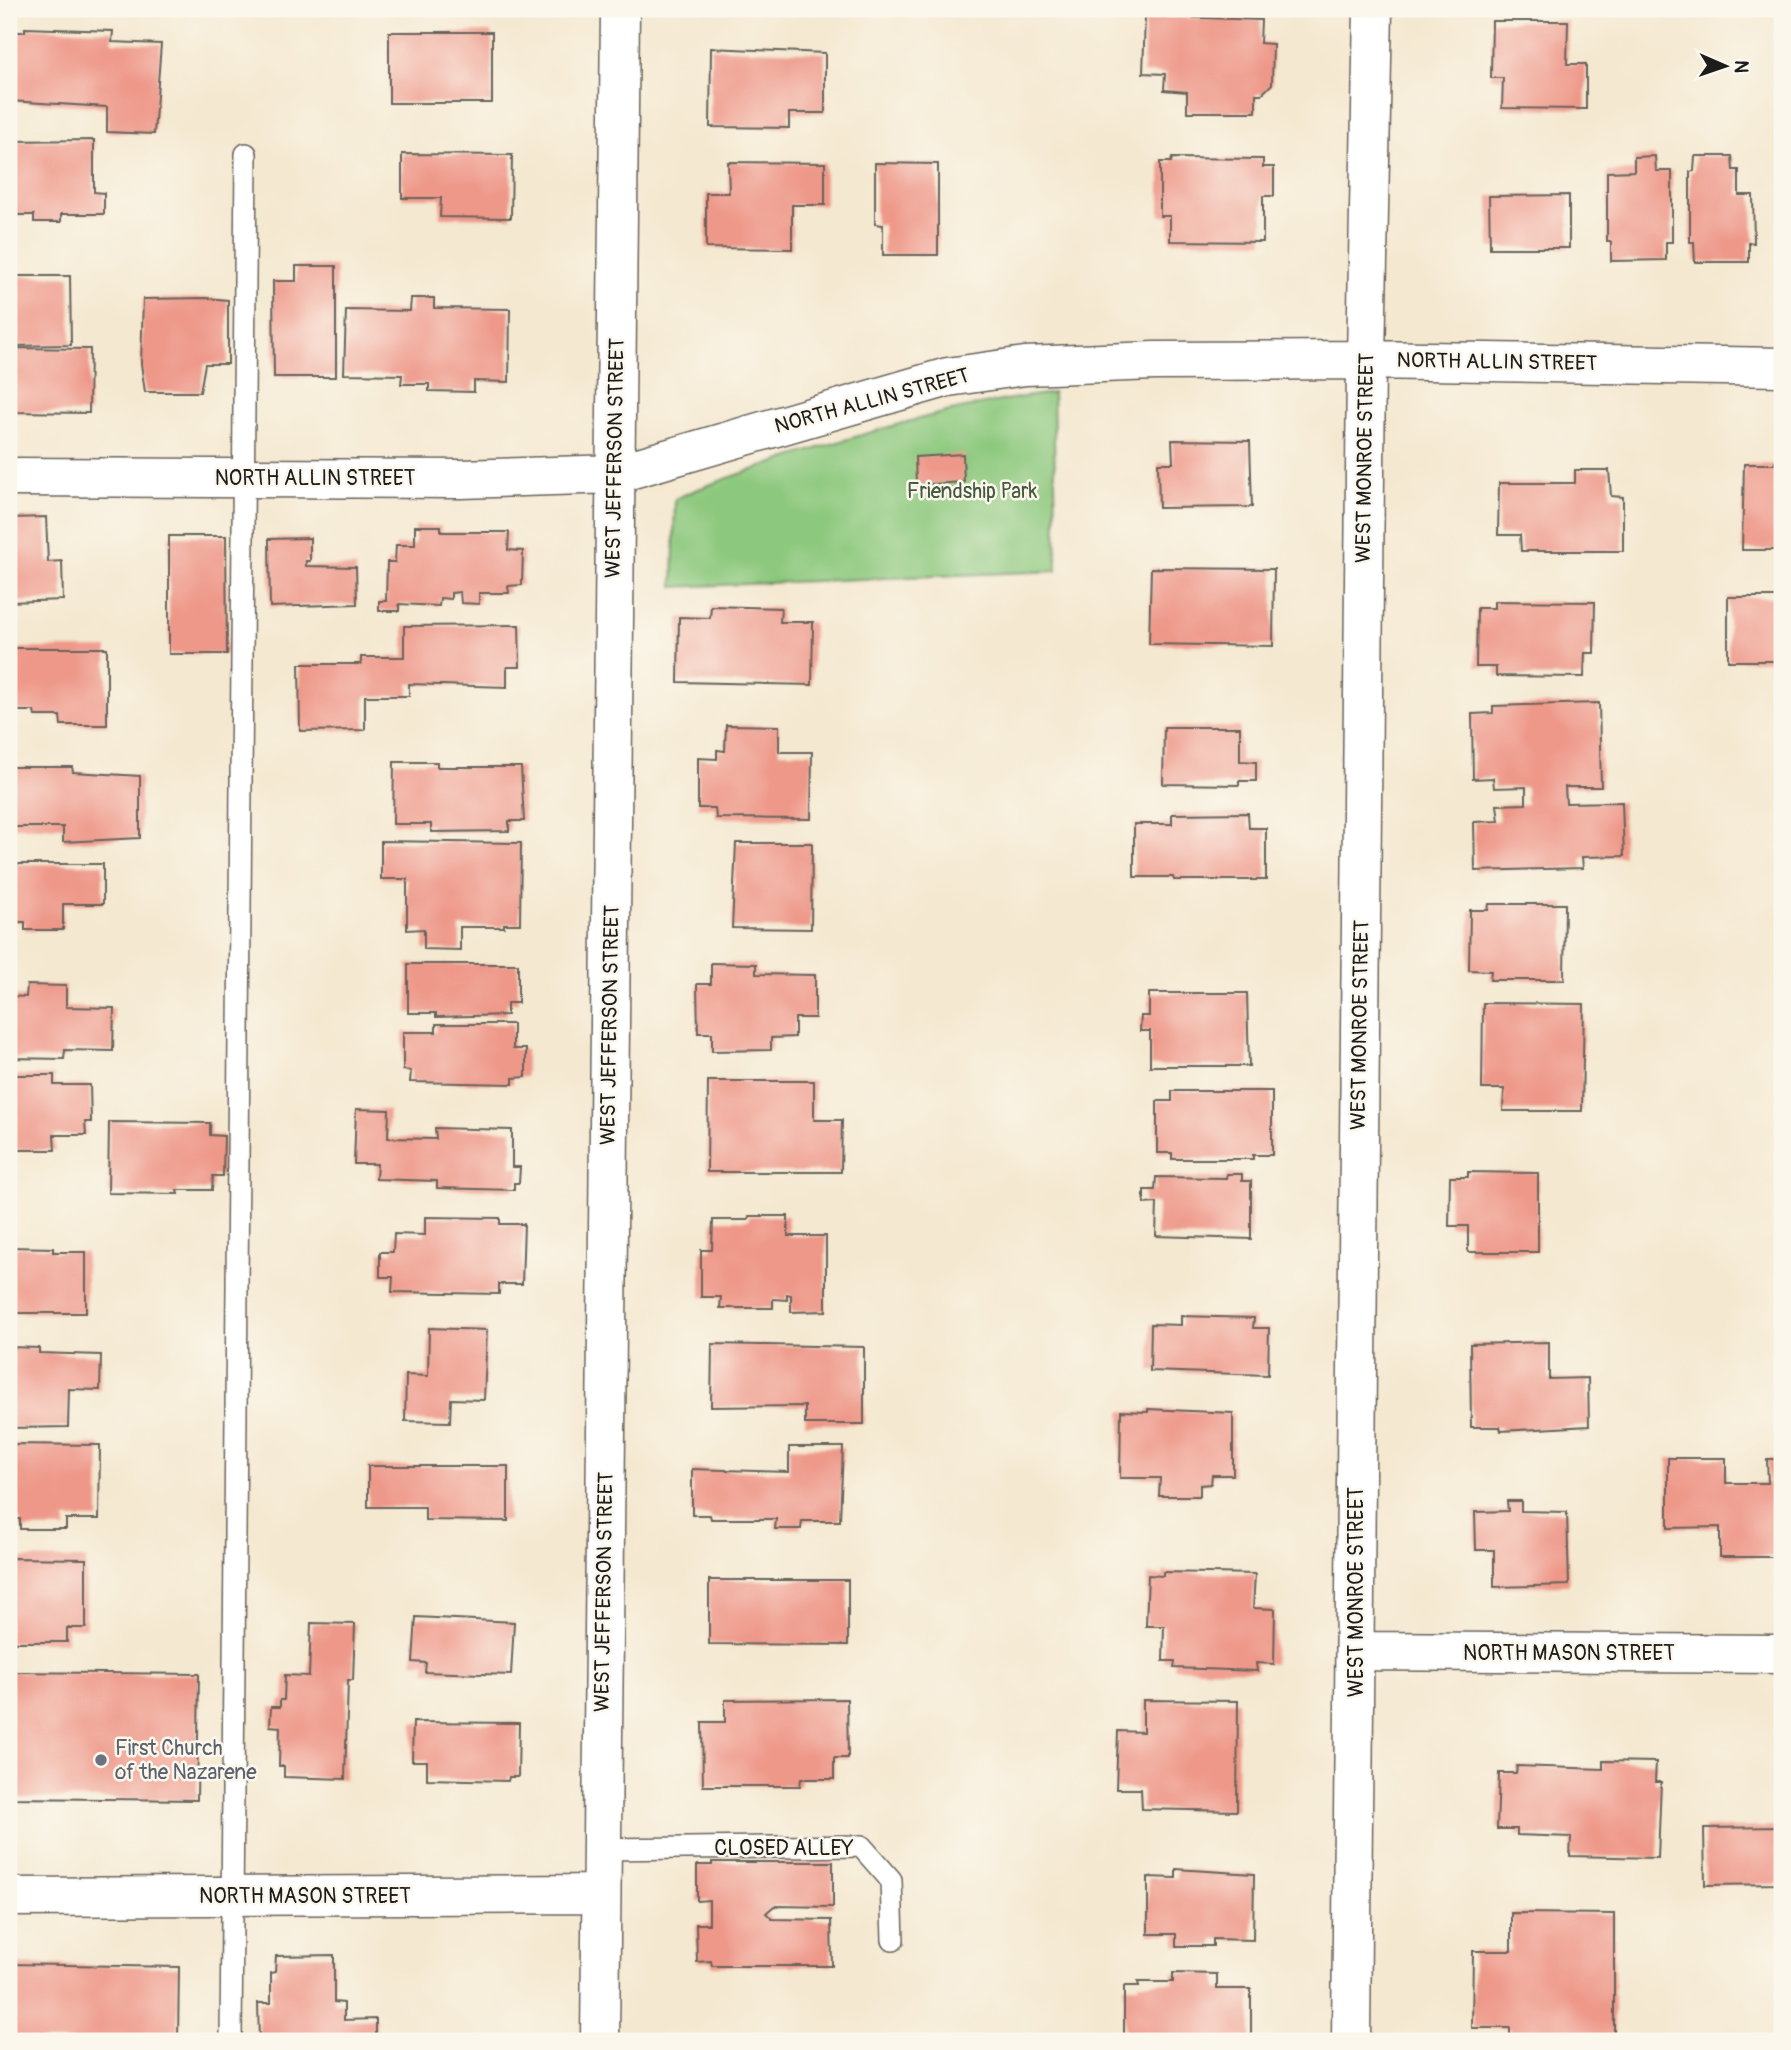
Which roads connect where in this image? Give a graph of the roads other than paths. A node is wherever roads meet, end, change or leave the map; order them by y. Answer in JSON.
{"nodes":[{"id":1,"x":620,"y":9,"type":"edge"},
{"id":2,"x":1373,"y":9,"type":"edge"},
{"id":3,"x":246,"y":154,"type":"dead end"},
{"id":4,"x":1366,"y":360,"type":"junction"},
{"id":5,"x":1782,"y":367,"type":"edge"},
{"id":6,"x":615,"y":474,"type":"junction"},
{"id":7,"x":9,"y":477,"type":"edge"},
{"id":8,"x":245,"y":478,"type":"junction"},
{"id":9,"x":1355,"y":1651,"type":"junction"},
{"id":10,"x":1782,"y":1654,"type":"edge"},
{"id":11,"x":602,"y":1849,"type":"junction"},
{"id":12,"x":601,"y":1894,"type":"junction"},
{"id":13,"x":232,"y":1896,"type":"junction"},
{"id":14,"x":9,"y":1897,"type":"edge"},
{"id":15,"x":894,"y":1940,"type":"dead end"},
{"id":16,"x":231,"y":2041,"type":"edge"},
{"id":17,"x":600,"y":2041,"type":"edge"},
{"id":18,"x":1352,"y":2041,"type":"edge"}],
"edges":[{"from":1,"to":6,"type":"street","name":"WEST JEFFERSON STREET"},
{"from":2,"to":4,"type":"street","name":"WEST MONROE STREET"},
{"from":3,"to":8,"type":"lane"},
{"from":4,"to":5,"type":"street","name":"NORTH ALLIN STREET"},
{"from":4,"to":6,"type":"street","name":"NORTH ALLIN STREET"},
{"from":4,"to":9,"type":"street","name":"WEST MONROE STREET"},
{"from":6,"to":8,"type":"street","name":"NORTH ALLIN STREET"},
{"from":6,"to":11,"type":"street","name":"WEST JEFFERSON STREET"},
{"from":7,"to":8,"type":"street","name":"NORTH ALLIN STREET"},
{"from":8,"to":13,"type":"lane"},
{"from":9,"to":10,"type":"street","name":"NORTH MASON STREET"},
{"from":9,"to":18,"type":"street","name":"WEST MONROE STREET"},
{"from":11,"to":12,"type":"street","name":"WEST JEFFERSON STREET"},
{"from":11,"to":15,"type":"lane","name":"CLOSED ALLEY"},
{"from":12,"to":13,"type":"street","name":"NORTH MASON STREET"},
{"from":12,"to":17,"type":"street","name":"WEST JEFFERSON STREET"},
{"from":13,"to":14,"type":"street","name":"NORTH MASON STREET"},
{"from":13,"to":16,"type":"lane"}]}
